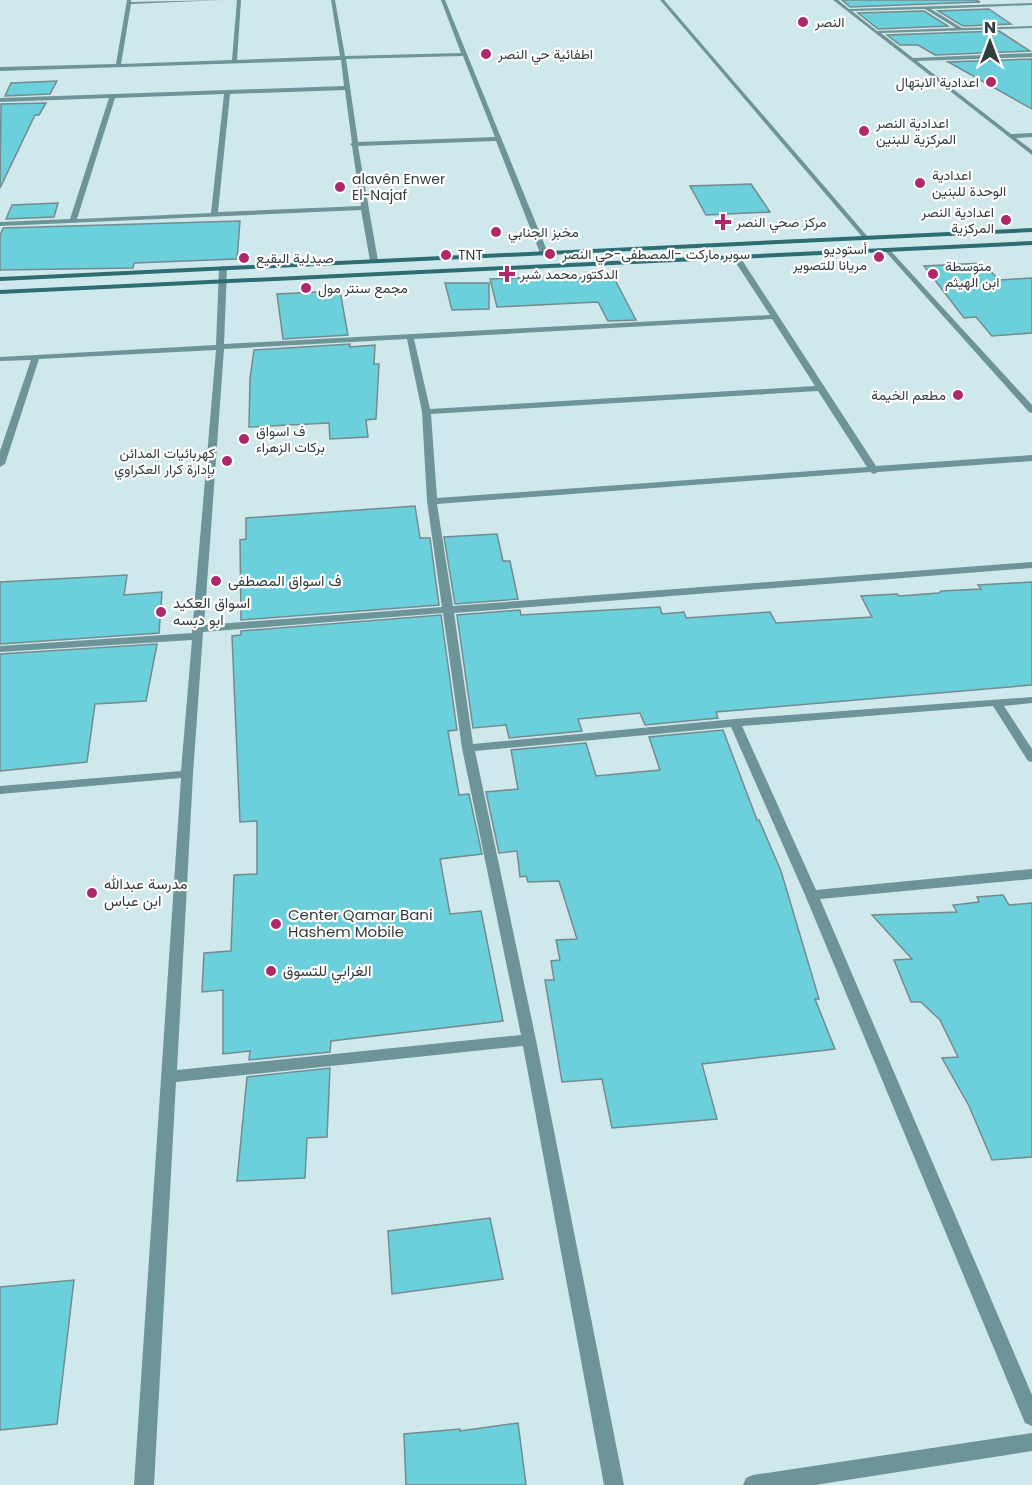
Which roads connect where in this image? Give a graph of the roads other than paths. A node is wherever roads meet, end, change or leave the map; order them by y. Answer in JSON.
{"nodes":[{"id":1,"x":220,"y":0,"type":"edge"},
{"id":2,"x":239,"y":0,"type":"edge"},
{"id":3,"x":333,"y":0,"type":"edge"},
{"id":4,"x":443,"y":0,"type":"edge"},
{"id":5,"x":662,"y":0,"type":"edge"},
{"id":6,"x":836,"y":0,"type":"edge"},
{"id":7,"x":129,"y":2,"type":"edge"},
{"id":8,"x":1032,"y":3,"type":"edge"},
{"id":9,"x":926,"y":7,"type":"junction"},
{"id":10,"x":848,"y":10,"type":"junction"},
{"id":11,"x":1032,"y":27,"type":"edge"},
{"id":12,"x":962,"y":29,"type":"junction"},
{"id":13,"x":877,"y":32,"type":"junction"},
{"id":14,"x":464,"y":54,"type":"junction"},
{"id":15,"x":1032,"y":55,"type":"edge"},
{"id":16,"x":345,"y":58,"type":"junction"},
{"id":17,"x":912,"y":60,"type":"junction"},
{"id":18,"x":234,"y":61,"type":"junction"},
{"id":19,"x":118,"y":65,"type":"junction"},
{"id":20,"x":3,"y":71,"type":"edge"},
{"id":21,"x":347,"y":88,"type":"junction"},
{"id":22,"x":227,"y":93,"type":"junction"},
{"id":23,"x":112,"y":96,"type":"junction"},
{"id":24,"x":0,"y":100,"type":"edge"},
{"id":25,"x":1032,"y":135,"type":"edge"},
{"id":26,"x":1011,"y":136,"type":"junction"},
{"id":27,"x":498,"y":139,"type":"junction"},
{"id":28,"x":353,"y":144,"type":"junction"},
{"id":29,"x":1032,"y":153,"type":"edge"},
{"id":30,"x":363,"y":208,"type":"junction"},
{"id":31,"x":214,"y":214,"type":"junction"},
{"id":32,"x":73,"y":220,"type":"junction"},
{"id":33,"x":0,"y":224,"type":"edge"},
{"id":34,"x":1032,"y":230,"type":"edge"},
{"id":35,"x":866,"y":238,"type":"junction"},
{"id":36,"x":1032,"y":243,"type":"edge"},
{"id":37,"x":887,"y":250,"type":"junction"},
{"id":38,"x":544,"y":253,"type":"junction"},
{"id":39,"x":736,"y":257,"type":"junction"},
{"id":40,"x":374,"y":261,"type":"junction"},
{"id":41,"x":275,"y":266,"type":"junction"},
{"id":42,"x":191,"y":270,"type":"junction"},
{"id":43,"x":223,"y":275,"type":"junction"},
{"id":44,"x":0,"y":279,"type":"edge"},
{"id":45,"x":279,"y":279,"type":"junction"},
{"id":46,"x":186,"y":283,"type":"junction"},
{"id":47,"x":0,"y":292,"type":"edge"},
{"id":48,"x":775,"y":317,"type":"junction"},
{"id":49,"x":410,"y":337,"type":"junction"},
{"id":50,"x":220,"y":347,"type":"junction"},
{"id":51,"x":36,"y":357,"type":"junction"},
{"id":52,"x":0,"y":359,"type":"edge"},
{"id":53,"x":820,"y":388,"type":"junction"},
{"id":54,"x":1032,"y":410,"type":"edge"},
{"id":55,"x":426,"y":411,"type":"junction"},
{"id":56,"x":1032,"y":458,"type":"edge"},
{"id":57,"x":0,"y":464,"type":"edge"},
{"id":58,"x":874,"y":471,"type":"junction"},
{"id":59,"x":432,"y":501,"type":"junction"},
{"id":60,"x":1032,"y":566,"type":"edge"},
{"id":61,"x":449,"y":612,"type":"junction"},
{"id":62,"x":198,"y":632,"type":"junction"},
{"id":63,"x":0,"y":649,"type":"edge"},
{"id":64,"x":1032,"y":700,"type":"edge"},
{"id":65,"x":997,"y":703,"type":"junction"},
{"id":66,"x":735,"y":723,"type":"junction"},
{"id":67,"x":468,"y":748,"type":"junction"},
{"id":68,"x":1032,"y":758,"type":"edge"},
{"id":69,"x":187,"y":774,"type":"junction"},
{"id":70,"x":0,"y":790,"type":"edge"},
{"id":71,"x":1032,"y":874,"type":"edge"},
{"id":72,"x":812,"y":895,"type":"junction"},
{"id":73,"x":529,"y":1040,"type":"junction"},
{"id":74,"x":169,"y":1077,"type":"junction"},
{"id":75,"x":1032,"y":1417,"type":"edge"},
{"id":76,"x":1032,"y":1442,"type":"edge"},
{"id":77,"x":144,"y":1485,"type":"edge"},
{"id":78,"x":614,"y":1485,"type":"edge"},
{"id":79,"x":753,"y":1485,"type":"edge"}],
"edges":[{"from":1,"to":7,"type":"street"},
{"from":2,"to":18,"type":"street"},
{"from":3,"to":16,"type":"street"},
{"from":4,"to":14,"type":"street"},
{"from":5,"to":35,"type":"street"},
{"from":6,"to":10,"type":"street"},
{"from":7,"to":19,"type":"street"},
{"from":8,"to":9,"type":"street"},
{"from":9,"to":10,"type":"street"},
{"from":9,"to":12,"type":"street"},
{"from":10,"to":13,"type":"street"},
{"from":11,"to":12,"type":"street"},
{"from":12,"to":13,"type":"street"},
{"from":13,"to":17,"type":"street"},
{"from":14,"to":16,"type":"street"},
{"from":14,"to":27,"type":"street"},
{"from":15,"to":17,"type":"street"},
{"from":16,"to":18,"type":"street"},
{"from":16,"to":21,"type":"street"},
{"from":17,"to":26,"type":"street"},
{"from":18,"to":19,"type":"street"},
{"from":19,"to":20,"type":"street"},
{"from":21,"to":22,"type":"street"},
{"from":21,"to":28,"type":"street"},
{"from":22,"to":23,"type":"street"},
{"from":22,"to":31,"type":"street"},
{"from":23,"to":24,"type":"street"},
{"from":23,"to":32,"type":"street"},
{"from":25,"to":26,"type":"street"},
{"from":26,"to":29,"type":"street"},
{"from":27,"to":28,"type":"street"},
{"from":27,"to":38,"type":"street"},
{"from":28,"to":30,"type":"street"},
{"from":30,"to":31,"type":"street"},
{"from":30,"to":40,"type":"street"},
{"from":31,"to":32,"type":"street"},
{"from":32,"to":33,"type":"street"},
{"from":34,"to":35,"type":"street"},
{"from":35,"to":38,"type":"street"},
{"from":36,"to":37,"type":"street"},
{"from":37,"to":39,"type":"street"},
{"from":37,"to":54,"type":"street"},
{"from":38,"to":40,"type":"street"},
{"from":39,"to":45,"type":"street"},
{"from":39,"to":48,"type":"street"},
{"from":40,"to":41,"type":"street"},
{"from":41,"to":43,"type":"street"},
{"from":41,"to":45,"type":"street"},
{"from":42,"to":43,"type":"street"},
{"from":42,"to":44,"type":"street"},
{"from":42,"to":46,"type":"street"},
{"from":43,"to":45,"type":"street"},
{"from":43,"to":46,"type":"street"},
{"from":43,"to":50,"type":"street"},
{"from":46,"to":47,"type":"street"},
{"from":48,"to":49,"type":"street"},
{"from":48,"to":53,"type":"street"},
{"from":49,"to":50,"type":"street"},
{"from":49,"to":55,"type":"street"},
{"from":50,"to":51,"type":"street"},
{"from":50,"to":62,"type":"street"},
{"from":51,"to":52,"type":"street"},
{"from":51,"to":57,"type":"street"},
{"from":53,"to":55,"type":"street"},
{"from":53,"to":58,"type":"street"},
{"from":55,"to":59,"type":"street"},
{"from":56,"to":58,"type":"street"},
{"from":58,"to":59,"type":"street"},
{"from":59,"to":61,"type":"street"},
{"from":60,"to":61,"type":"street"},
{"from":61,"to":62,"type":"street"},
{"from":61,"to":67,"type":"street"},
{"from":62,"to":63,"type":"street"},
{"from":62,"to":69,"type":"street"},
{"from":64,"to":65,"type":"street"},
{"from":65,"to":66,"type":"street"},
{"from":65,"to":68,"type":"street"},
{"from":66,"to":67,"type":"street"},
{"from":66,"to":72,"type":"street"},
{"from":67,"to":73,"type":"street"},
{"from":69,"to":70,"type":"street"},
{"from":69,"to":74,"type":"street"},
{"from":71,"to":72,"type":"street"},
{"from":72,"to":75,"type":"street"},
{"from":73,"to":74,"type":"street"},
{"from":73,"to":78,"type":"street"},
{"from":74,"to":77,"type":"street"},
{"from":76,"to":79,"type":"street"}]}
